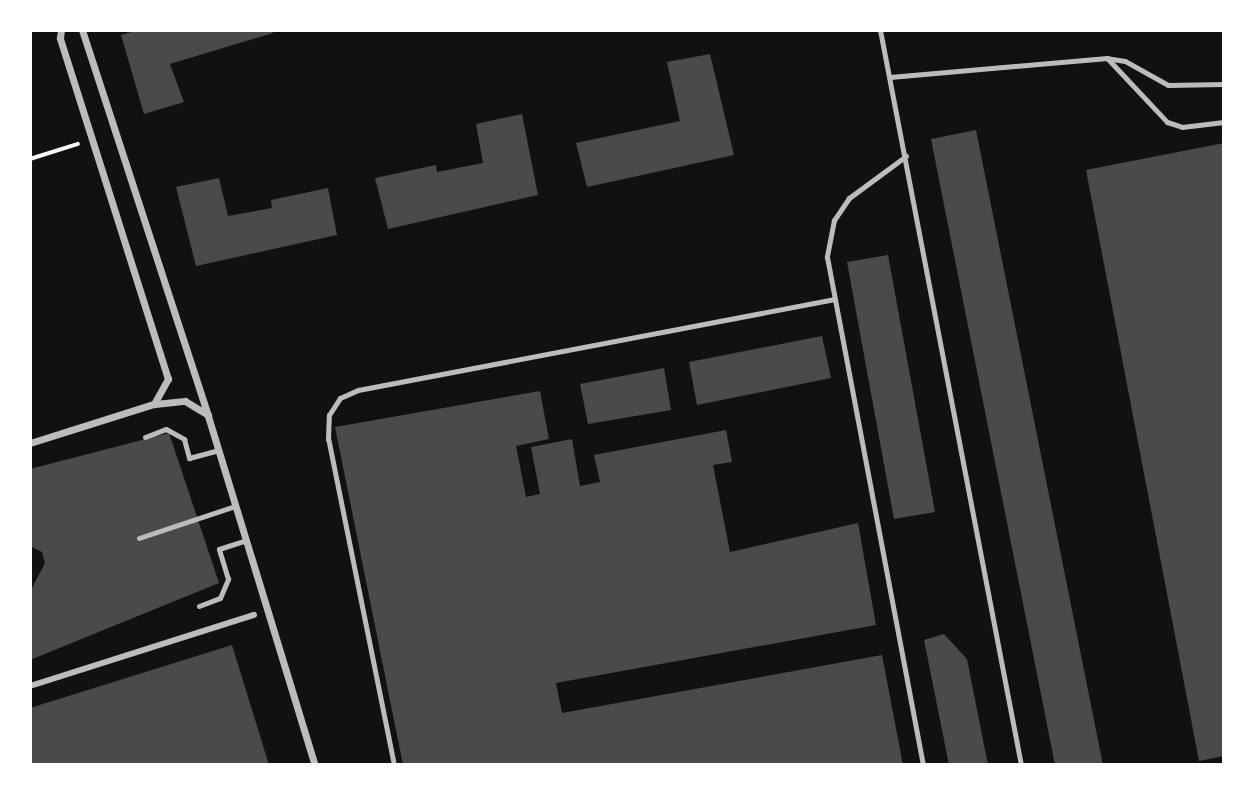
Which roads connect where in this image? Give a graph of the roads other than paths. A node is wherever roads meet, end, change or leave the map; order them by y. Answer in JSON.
{"nodes":[{"id":1,"x":61,"y":30,"type":"edge"},
{"id":2,"x":82,"y":30,"type":"edge"},
{"id":3,"x":880,"y":30,"type":"edge"},
{"id":4,"x":1107,"y":58,"type":"junction"},
{"id":5,"x":890,"y":77,"type":"junction"},
{"id":6,"x":1224,"y":84,"type":"edge"},
{"id":7,"x":1224,"y":122,"type":"edge"},
{"id":8,"x":906,"y":156,"type":"junction"},
{"id":9,"x":833,"y":299,"type":"junction"},
{"id":10,"x":154,"y":404,"type":"junction"},
{"id":11,"x":208,"y":416,"type":"junction"},
{"id":12,"x":145,"y":437,"type":"dead end"},
{"id":13,"x":30,"y":443,"type":"edge"},
{"id":14,"x":219,"y":450,"type":"junction"},
{"id":15,"x":235,"y":506,"type":"junction"},
{"id":16,"x":139,"y":538,"type":"dead end"},
{"id":17,"x":246,"y":540,"type":"junction"},
{"id":18,"x":199,"y":606,"type":"dead end"},
{"id":19,"x":254,"y":615,"type":"dead end"},
{"id":20,"x":30,"y":686,"type":"edge"},
{"id":21,"x":315,"y":765,"type":"edge"},
{"id":22,"x":394,"y":765,"type":"edge"},
{"id":23,"x":923,"y":765,"type":"edge"},
{"id":24,"x":1021,"y":765,"type":"edge"}],
"edges":[{"from":1,"to":10,"type":"street"},
{"from":2,"to":11,"type":"street"},
{"from":3,"to":5,"type":"lane"},
{"from":4,"to":5,"type":"lane"},
{"from":4,"to":6,"type":"lane"},
{"from":4,"to":7,"type":"lane"},
{"from":5,"to":8,"type":"lane"},
{"from":8,"to":9,"type":"lane"},
{"from":8,"to":24,"type":"lane"},
{"from":9,"to":22,"type":"lane"},
{"from":9,"to":23,"type":"lane"},
{"from":10,"to":11,"type":"street"},
{"from":10,"to":13,"type":"street"},
{"from":11,"to":14,"type":"street"},
{"from":12,"to":14,"type":"lane"},
{"from":14,"to":15,"type":"street"},
{"from":15,"to":16,"type":"lane"},
{"from":15,"to":17,"type":"street"},
{"from":17,"to":18,"type":"lane"},
{"from":17,"to":21,"type":"street"},
{"from":19,"to":20,"type":"street"}]}
